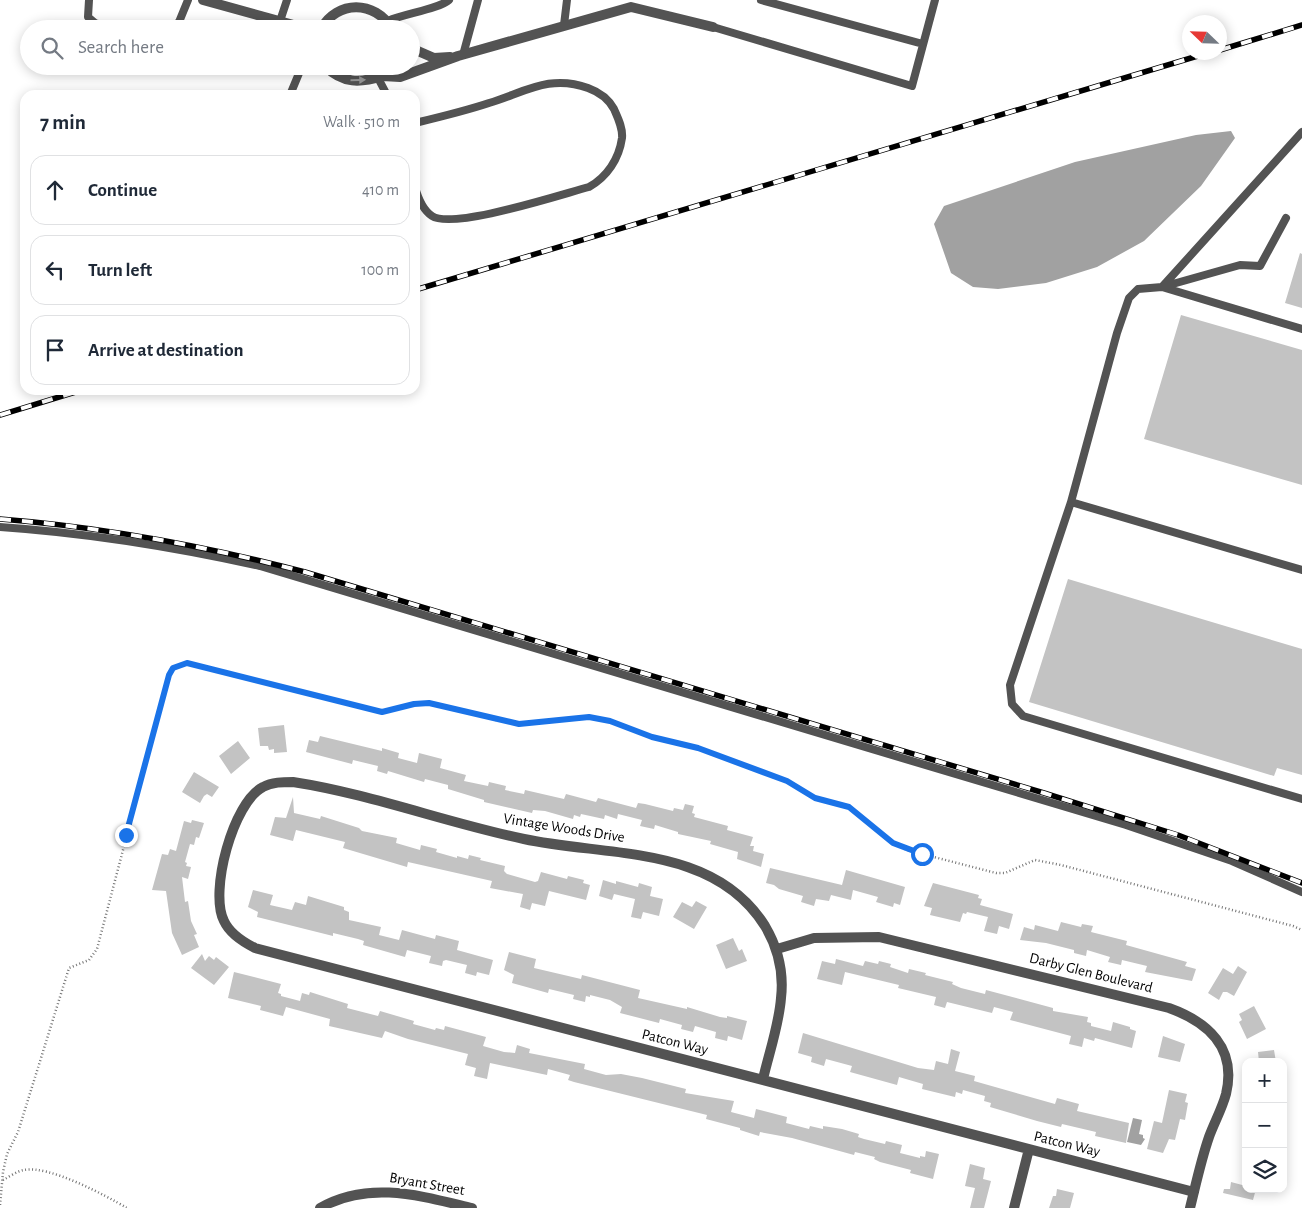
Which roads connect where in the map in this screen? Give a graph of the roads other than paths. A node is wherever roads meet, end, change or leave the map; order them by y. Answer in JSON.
{"nodes":[{"id":1,"x":89,"y":0,"type":"edge"},
{"id":2,"x":188,"y":0,"type":"edge"},
{"id":3,"x":203,"y":0,"type":"edge"},
{"id":4,"x":286,"y":0,"type":"edge"},
{"id":5,"x":449,"y":0,"type":"edge"},
{"id":6,"x":478,"y":0,"type":"edge"},
{"id":7,"x":567,"y":0,"type":"edge"},
{"id":8,"x":761,"y":0,"type":"edge"},
{"id":9,"x":935,"y":0,"type":"edge"},
{"id":10,"x":93,"y":20,"type":"edge"},
{"id":11,"x":180,"y":20,"type":"edge"},
{"id":12,"x":276,"y":20,"type":"edge"},
{"id":13,"x":280,"y":20,"type":"edge"},
{"id":14,"x":327,"y":20,"type":"edge"},
{"id":15,"x":386,"y":20,"type":"edge"},
{"id":16,"x":396,"y":20,"type":"edge"},
{"id":17,"x":564,"y":25,"type":"junction"},
{"id":18,"x":713,"y":27,"type":"joint"},
{"id":19,"x":923,"y":44,"type":"junction"},
{"id":20,"x":420,"y":52,"type":"edge"},
{"id":21,"x":460,"y":56,"type":"junction"},
{"id":22,"x":420,"y":70,"type":"edge"},
{"id":23,"x":298,"y":75,"type":"edge"},
{"id":24,"x":334,"y":75,"type":"edge"},
{"id":25,"x":406,"y":75,"type":"edge"},
{"id":26,"x":381,"y":77,"type":"junction"},
{"id":27,"x":292,"y":90,"type":"edge"},
{"id":28,"x":385,"y":90,"type":"edge"},
{"id":29,"x":420,"y":122,"type":"edge"},
{"id":30,"x":1302,"y":132,"type":"edge"},
{"id":31,"x":420,"y":201,"type":"edge"},
{"id":32,"x":1286,"y":218,"type":"dead end"},
{"id":33,"x":1162,"y":287,"type":"junction"},
{"id":34,"x":1302,"y":329,"type":"edge"},
{"id":35,"x":1071,"y":502,"type":"junction"},
{"id":36,"x":0,"y":527,"type":"edge"},
{"id":37,"x":1302,"y":570,"type":"edge"},
{"id":38,"x":1302,"y":799,"type":"edge"},
{"id":39,"x":227,"y":855,"type":"joint"},
{"id":40,"x":1302,"y":892,"type":"edge"},
{"id":41,"x":777,"y":949,"type":"junction"},
{"id":42,"x":763,"y":1079,"type":"junction"},
{"id":43,"x":1029,"y":1149,"type":"junction"},
{"id":44,"x":1194,"y":1192,"type":"junction"},
{"id":45,"x":320,"y":1208,"type":"edge"},
{"id":46,"x":472,"y":1208,"type":"edge"},
{"id":47,"x":1014,"y":1208,"type":"edge"},
{"id":48,"x":1190,"y":1208,"type":"edge"}],
"edges":[{"from":1,"to":10,"type":"lane"},
{"from":2,"to":11,"type":"lane"},
{"from":3,"to":12,"type":"street"},
{"from":4,"to":13,"type":"lane"},
{"from":5,"to":16,"type":"lane"},
{"from":6,"to":21,"type":"lane"},
{"from":7,"to":17,"type":"lane"},
{"from":8,"to":19,"type":"lane"},
{"from":9,"to":19,"type":"lane"},
{"from":14,"to":15,"type":"street"},
{"from":17,"to":18,"type":"street"},
{"from":17,"to":21,"type":"street"},
{"from":18,"to":19,"type":"lane"},
{"from":20,"to":21,"type":"street"},
{"from":21,"to":22,"type":"street"},
{"from":23,"to":27,"type":"lane"},
{"from":24,"to":26,"type":"street","one_way":true},
{"from":25,"to":26,"type":"street"},
{"from":26,"to":28,"type":"lane"},
{"from":29,"to":31,"type":"lane"},
{"from":30,"to":33,"type":"lane"},
{"from":32,"to":33,"type":"lane"},
{"from":33,"to":34,"type":"lane"},
{"from":33,"to":35,"type":"lane"},
{"from":35,"to":37,"type":"lane"},
{"from":35,"to":38,"type":"lane"},
{"from":36,"to":40,"type":"lane"},
{"from":39,"to":41,"type":"street","name":"Vintage Woods Drive"},
{"from":39,"to":42,"type":"street","name":"Patcon Way"},
{"from":41,"to":42,"type":"street","name":"Vintage Woods Drive"},
{"from":41,"to":44,"type":"street","name":"Darby Glen Boulevard"},
{"from":42,"to":43,"type":"street","name":"Patcon Way"},
{"from":43,"to":44,"type":"street","name":"Patcon Way"},
{"from":43,"to":47,"type":"street"},
{"from":44,"to":48,"type":"street","name":"Darby Glen Boulevard"},
{"from":45,"to":46,"type":"street","name":"Bryant Street"}]}
